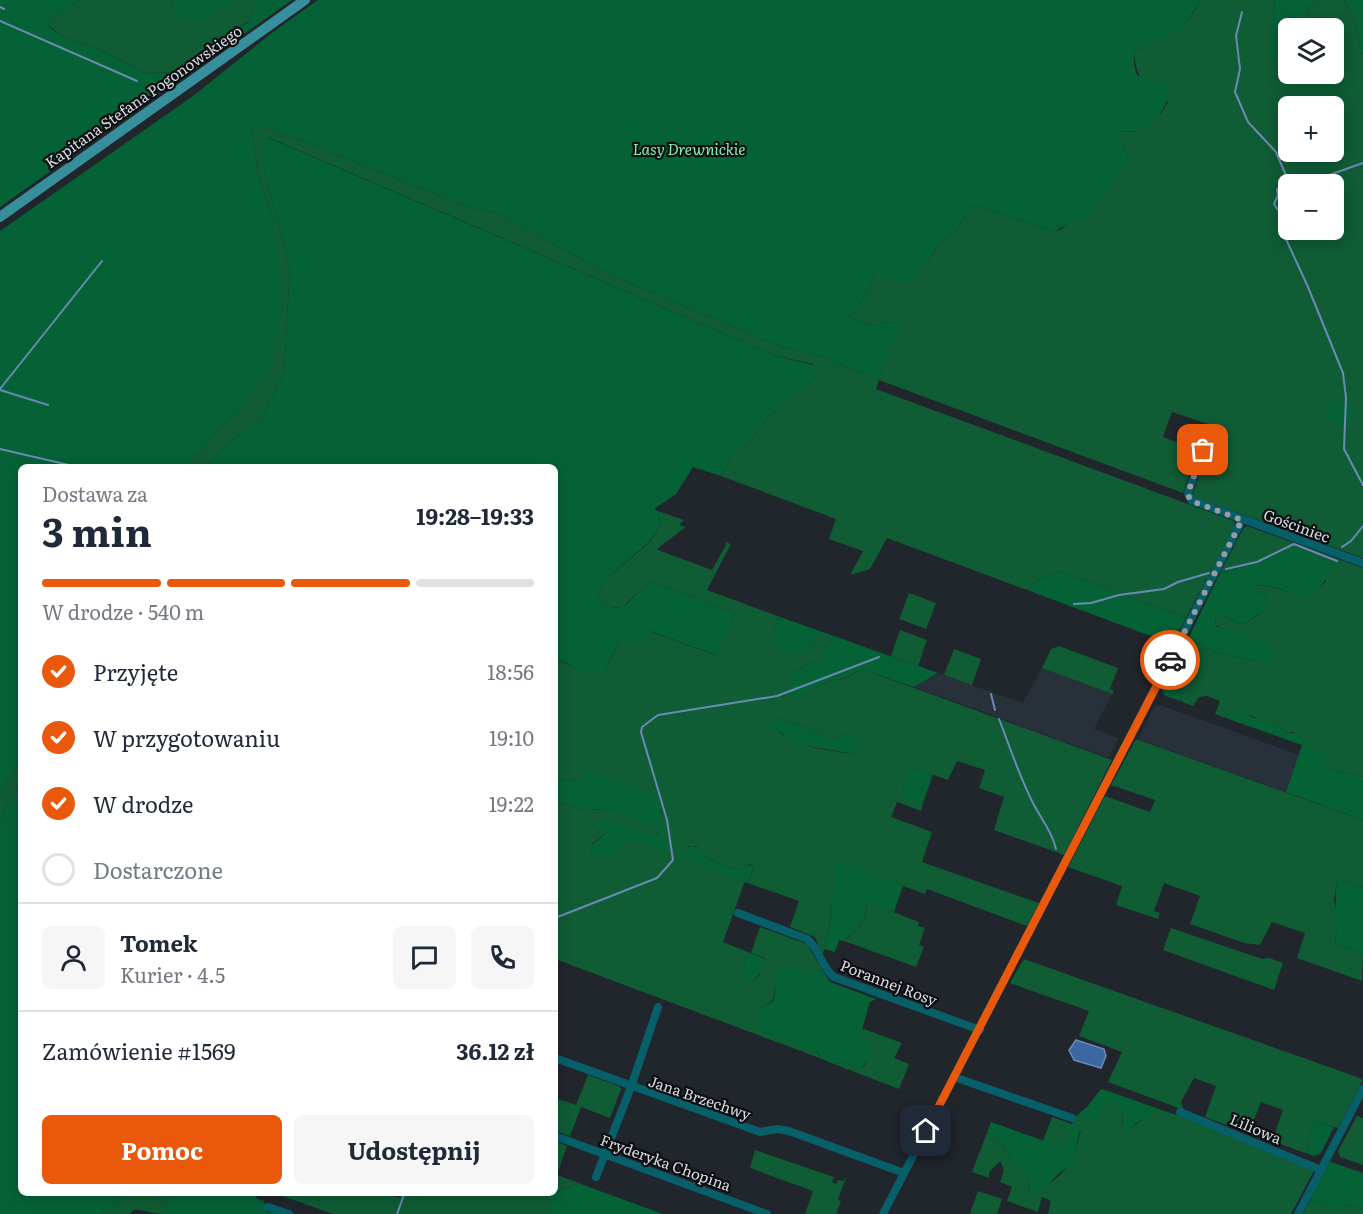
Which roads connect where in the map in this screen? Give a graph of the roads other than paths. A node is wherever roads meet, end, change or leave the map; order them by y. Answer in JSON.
{"nodes":[{"id":1,"x":304,"y":0,"type":"edge"},
{"id":2,"x":0,"y":217,"type":"edge"},
{"id":3,"x":1211,"y":430,"type":"dead end"},
{"id":4,"x":1242,"y":520,"type":"junction"},
{"id":5,"x":1363,"y":563,"type":"edge"},
{"id":6,"x":738,"y":913,"type":"dead end"},
{"id":7,"x":658,"y":1007,"type":"dead end"},
{"id":8,"x":980,"y":1030,"type":"junction"},
{"id":9,"x":558,"y":1059,"type":"edge"},
{"id":10,"x":954,"y":1077,"type":"junction"},
{"id":11,"x":631,"y":1087,"type":"junction"},
{"id":12,"x":1363,"y":1089,"type":"edge"},
{"id":13,"x":1180,"y":1112,"type":"dead end"},
{"id":14,"x":1072,"y":1118,"type":"dead end"},
{"id":15,"x":558,"y":1137,"type":"edge"},
{"id":16,"x":604,"y":1154,"type":"junction"},
{"id":17,"x":1321,"y":1170,"type":"junction"},
{"id":18,"x":904,"y":1173,"type":"junction"},
{"id":19,"x":596,"y":1177,"type":"dead end"},
{"id":20,"x":268,"y":1207,"type":"dead end"},
{"id":21,"x":289,"y":1214,"type":"edge"},
{"id":22,"x":767,"y":1214,"type":"edge"},
{"id":23,"x":883,"y":1214,"type":"edge"},
{"id":24,"x":1299,"y":1214,"type":"edge"}],
"edges":[{"from":1,"to":2,"type":"main road","name":"Kapitana Stefana Pogonowskiego"},
{"from":3,"to":4,"type":"street","name":"Gościniec"},
{"from":4,"to":5,"type":"street","name":"Gościniec"},
{"from":4,"to":8,"type":"street"},
{"from":6,"to":8,"type":"street","name":"Porannej Rosy"},
{"from":7,"to":11,"type":"street"},
{"from":8,"to":10,"type":"street"},
{"from":9,"to":11,"type":"street","name":"Jana Brzechwy"},
{"from":10,"to":14,"type":"street"},
{"from":10,"to":18,"type":"street"},
{"from":11,"to":16,"type":"street"},
{"from":11,"to":18,"type":"street","name":"Jana Brzechwy"},
{"from":12,"to":17,"type":"street"},
{"from":13,"to":17,"type":"street","name":"Liliowa"},
{"from":15,"to":16,"type":"street","name":"Fryderyka Chopina"},
{"from":16,"to":19,"type":"street"},
{"from":16,"to":22,"type":"street","name":"Fryderyka Chopina"},
{"from":17,"to":24,"type":"street"},
{"from":18,"to":23,"type":"street"},
{"from":20,"to":21,"type":"street"}]}
